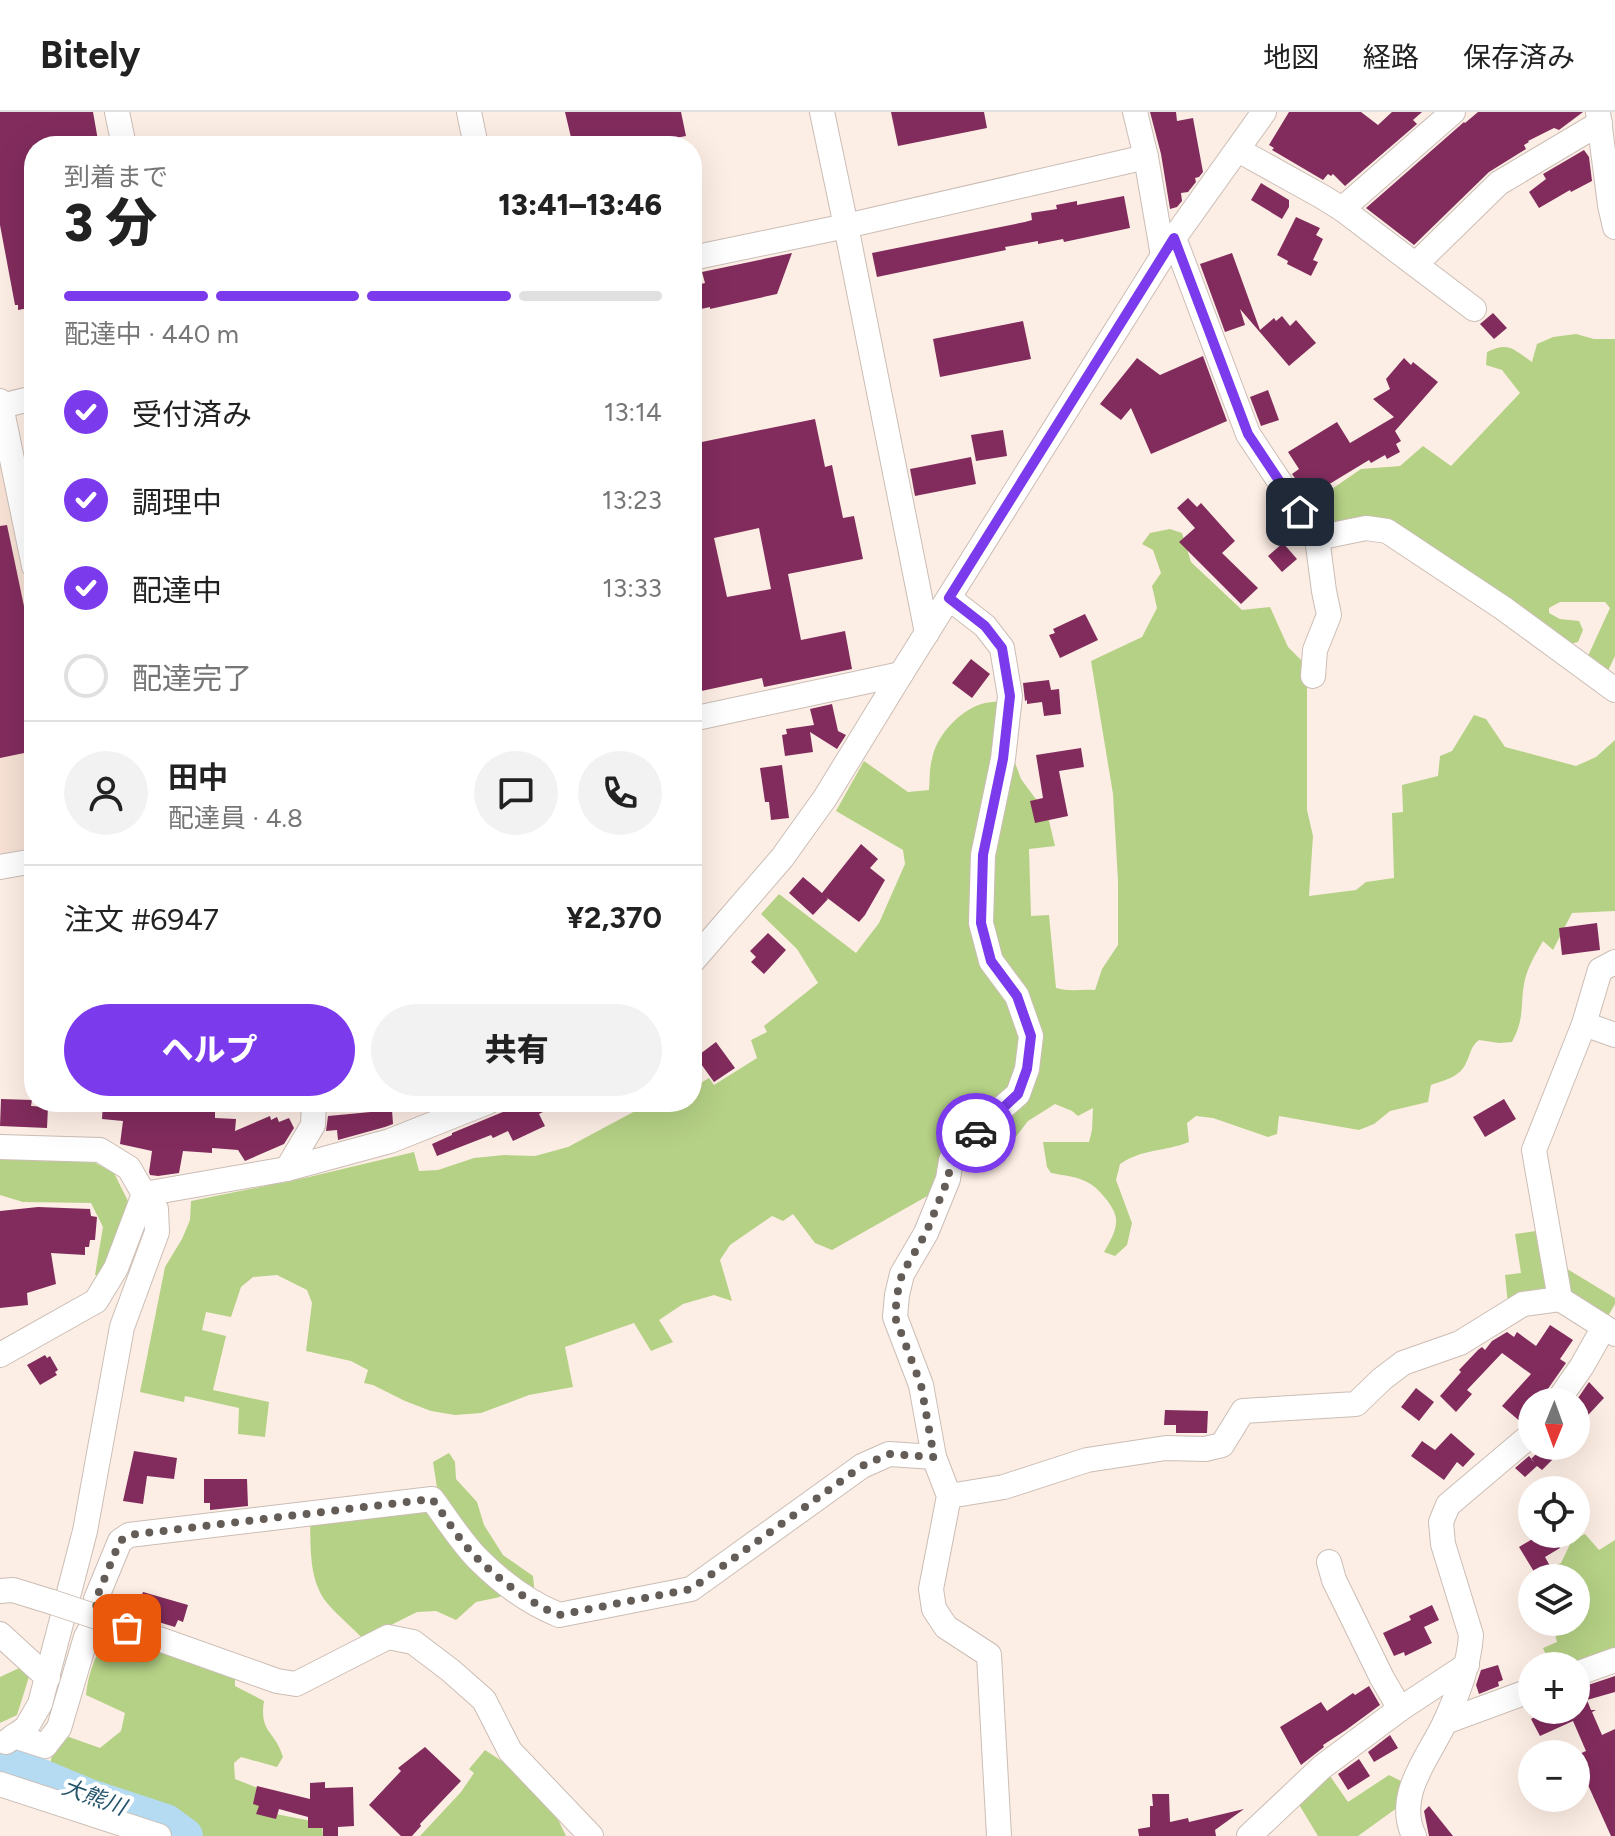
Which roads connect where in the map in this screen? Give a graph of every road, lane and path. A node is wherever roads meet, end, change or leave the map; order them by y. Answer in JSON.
{"nodes":[{"id":1,"x":117,"y":112,"type":"edge"},
{"id":2,"x":469,"y":112,"type":"edge"},
{"id":3,"x":822,"y":112,"type":"edge"},
{"id":4,"x":1135,"y":112,"type":"edge"},
{"id":5,"x":1264,"y":112,"type":"edge"},
{"id":6,"x":1453,"y":112,"type":"edge"},
{"id":7,"x":1599,"y":118,"type":"edge"},
{"id":8,"x":122,"y":136,"type":"edge"},
{"id":9,"x":474,"y":136,"type":"edge"},
{"id":10,"x":1238,"y":150,"type":"junction"},
{"id":11,"x":1146,"y":157,"type":"junction"},
{"id":12,"x":1342,"y":209,"type":"junction"},
{"id":13,"x":846,"y":226,"type":"junction"},
{"id":14,"x":1615,"y":227,"type":"edge"},
{"id":15,"x":1169,"y":247,"type":"junction"},
{"id":16,"x":702,"y":256,"type":"edge"},
{"id":17,"x":1416,"y":264,"type":"junction"},
{"id":18,"x":1474,"y":309,"type":"dead end"},
{"id":19,"x":24,"y":400,"type":"edge"},
{"id":20,"x":0,"y":404,"type":"edge"},
{"id":21,"x":24,"y":518,"type":"edge"},
{"id":22,"x":1317,"y":538,"type":"junction"},
{"id":23,"x":949,"y":598,"type":"junction"},
{"id":24,"x":927,"y":633,"type":"junction"},
{"id":25,"x":901,"y":674,"type":"junction"},
{"id":26,"x":1313,"y":676,"type":"dead end"},
{"id":27,"x":1615,"y":690,"type":"edge"},
{"id":28,"x":702,"y":717,"type":"edge"},
{"id":29,"x":24,"y":863,"type":"edge"},
{"id":30,"x":0,"y":867,"type":"edge"},
{"id":31,"x":702,"y":950,"type":"edge"},
{"id":32,"x":1615,"y":962,"type":"edge"},
{"id":33,"x":1584,"y":1024,"type":"junction"},
{"id":34,"x":1615,"y":1035,"type":"edge"},
{"id":35,"x":314,"y":1112,"type":"edge"},
{"id":36,"x":463,"y":1112,"type":"edge"},
{"id":37,"x":0,"y":1147,"type":"edge"},
{"id":38,"x":287,"y":1169,"type":"junction"},
{"id":39,"x":144,"y":1194,"type":"junction"},
{"id":40,"x":1560,"y":1299,"type":"junction"},
{"id":41,"x":1609,"y":1331,"type":"edge"},
{"id":42,"x":0,"y":1355,"type":"edge"},
{"id":43,"x":1567,"y":1388,"type":"edge"},
{"id":44,"x":1518,"y":1446,"type":"edge"},
{"id":45,"x":934,"y":1457,"type":"junction"},
{"id":46,"x":949,"y":1496,"type":"junction"},
{"id":47,"x":1329,"y":1562,"type":"dead end"},
{"id":48,"x":0,"y":1591,"type":"edge"},
{"id":49,"x":97,"y":1617,"type":"junction"},
{"id":50,"x":0,"y":1634,"type":"edge"},
{"id":51,"x":1615,"y":1660,"type":"edge"},
{"id":52,"x":1467,"y":1665,"type":"junction"},
{"id":53,"x":1590,"y":1669,"type":"edge"},
{"id":54,"x":48,"y":1678,"type":"junction"},
{"id":55,"x":1518,"y":1695,"type":"edge"},
{"id":56,"x":1400,"y":1709,"type":"junction"},
{"id":57,"x":1445,"y":1722,"type":"junction"},
{"id":58,"x":6,"y":1741,"type":"edge"},
{"id":59,"x":0,"y":1784,"type":"edge"},
{"id":60,"x":159,"y":1836,"type":"edge"},
{"id":61,"x":591,"y":1836,"type":"edge"},
{"id":62,"x":999,"y":1836,"type":"edge"},
{"id":63,"x":1249,"y":1836,"type":"edge"},
{"id":64,"x":1414,"y":1836,"type":"edge"}],
"edges":[{"from":1,"to":8,"type":"street"},
{"from":2,"to":9,"type":"street"},
{"from":3,"to":13,"type":"street"},
{"from":4,"to":11,"type":"street"},
{"from":5,"to":10,"type":"street"},
{"from":6,"to":12,"type":"street"},
{"from":7,"to":14,"type":"street"},
{"from":7,"to":17,"type":"street"},
{"from":10,"to":12,"type":"street"},
{"from":10,"to":15,"type":"street"},
{"from":11,"to":13,"type":"street"},
{"from":11,"to":15,"type":"street"},
{"from":12,"to":17,"type":"street"},
{"from":13,"to":16,"type":"street"},
{"from":13,"to":24,"type":"street"},
{"from":15,"to":22,"type":"street"},
{"from":15,"to":23,"type":"street"},
{"from":17,"to":18,"type":"street"},
{"from":19,"to":20,"type":"street"},
{"from":20,"to":21,"type":"street"},
{"from":22,"to":26,"type":"street"},
{"from":22,"to":27,"type":"street"},
{"from":23,"to":24,"type":"street"},
{"from":23,"to":45,"type":"street"},
{"from":24,"to":25,"type":"street"},
{"from":25,"to":28,"type":"street"},
{"from":25,"to":31,"type":"street"},
{"from":29,"to":30,"type":"street"},
{"from":32,"to":33,"type":"street"},
{"from":33,"to":34,"type":"street"},
{"from":33,"to":40,"type":"street"},
{"from":35,"to":38,"type":"street"},
{"from":36,"to":38,"type":"street"},
{"from":37,"to":39,"type":"street"},
{"from":38,"to":39,"type":"street"},
{"from":39,"to":42,"type":"street"},
{"from":39,"to":54,"type":"street"},
{"from":40,"to":41,"type":"street"},
{"from":40,"to":46,"type":"street"},
{"from":41,"to":43,"type":"street"},
{"from":44,"to":52,"type":"street"},
{"from":45,"to":46,"type":"street"},
{"from":45,"to":49,"type":"street"},
{"from":46,"to":62,"type":"street"},
{"from":47,"to":56,"type":"street"},
{"from":48,"to":49,"type":"street","bridge":true},
{"from":49,"to":58,"type":"street"},
{"from":49,"to":61,"type":"street"},
{"from":50,"to":54,"type":"street"},
{"from":51,"to":53,"type":"street"},
{"from":52,"to":56,"type":"street"},
{"from":52,"to":57,"type":"street"},
{"from":54,"to":58,"type":"street"},
{"from":55,"to":57,"type":"street"},
{"from":56,"to":63,"type":"street"},
{"from":57,"to":64,"type":"street"},
{"from":59,"to":60,"type":"street"}]}
